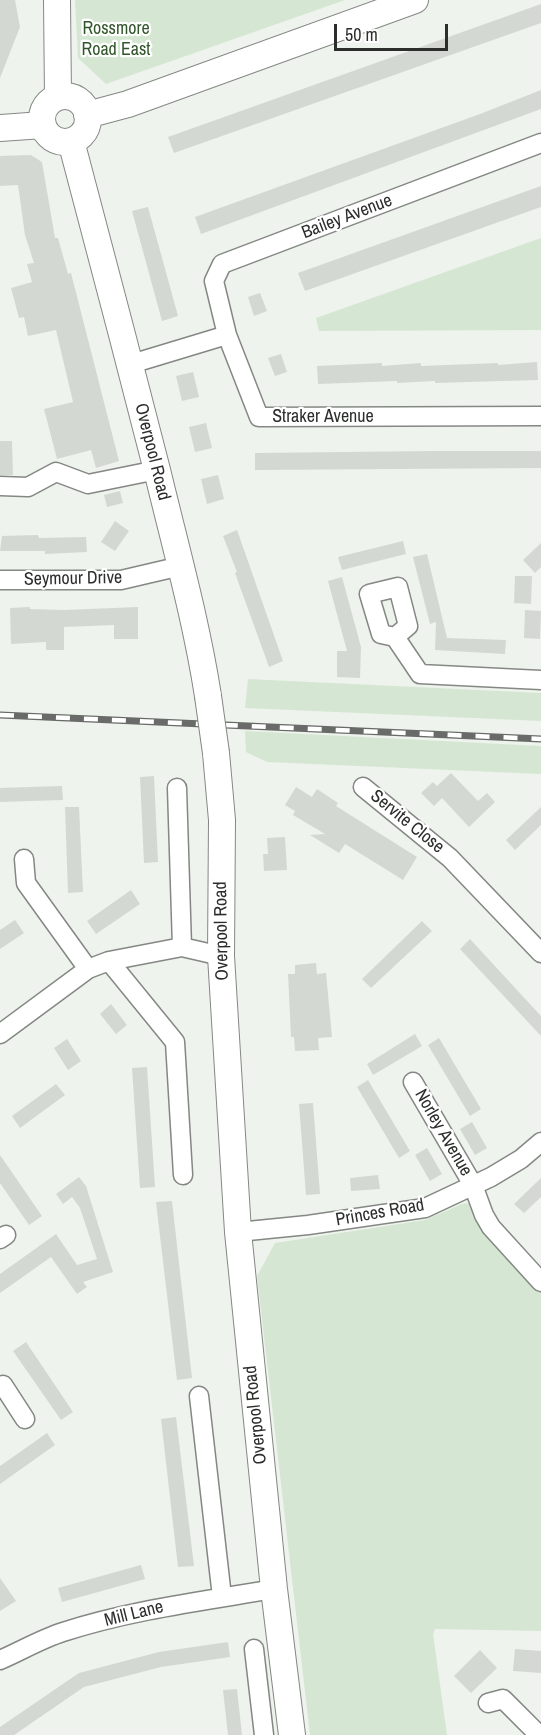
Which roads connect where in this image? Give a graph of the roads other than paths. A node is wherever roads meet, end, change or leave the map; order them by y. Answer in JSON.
{"nodes":[{"id":1,"x":57,"y":0,"type":"edge"},
{"id":2,"x":415,"y":0,"type":"edge"},
{"id":3,"x":58,"y":97,"type":"junction"},
{"id":4,"x":87,"y":115,"type":"junction"},
{"id":5,"x":43,"y":125,"type":"junction"},
{"id":6,"x":0,"y":128,"type":"edge"},
{"id":7,"x":71,"y":141,"type":"junction"},
{"id":8,"x":541,"y":143,"type":"edge"},
{"id":9,"x":227,"y":335,"type":"junction"},
{"id":10,"x":130,"y":364,"type":"junction"},
{"id":11,"x":541,"y":416,"type":"edge"},
{"id":12,"x":157,"y":470,"type":"junction"},
{"id":13,"x":0,"y":486,"type":"edge"},
{"id":14,"x":181,"y":566,"type":"junction"},
{"id":15,"x":0,"y":580,"type":"edge"},
{"id":16,"x":395,"y":637,"type":"dead end"},
{"id":17,"x":541,"y":680,"type":"edge"},
{"id":18,"x":363,"y":787,"type":"dead end"},
{"id":19,"x":177,"y":788,"type":"dead end"},
{"id":20,"x":24,"y":859,"type":"dead end"},
{"id":21,"x":182,"y":947,"type":"junction"},
{"id":22,"x":541,"y":953,"type":"edge"},
{"id":23,"x":221,"y":956,"type":"junction"},
{"id":24,"x":109,"y":961,"type":"junction"},
{"id":25,"x":88,"y":969,"type":"junction"},
{"id":26,"x":0,"y":1034,"type":"edge"},
{"id":27,"x":413,"y":1082,"type":"dead end"},
{"id":28,"x":541,"y":1142,"type":"edge"},
{"id":29,"x":183,"y":1175,"type":"dead end"},
{"id":30,"x":473,"y":1185,"type":"junction"},
{"id":31,"x":238,"y":1232,"type":"junction"},
{"id":32,"x":541,"y":1282,"type":"edge"},
{"id":33,"x":3,"y":1385,"type":"dead end"},
{"id":34,"x":199,"y":1396,"type":"dead end"},
{"id":35,"x":8,"y":1409,"type":"edge"},
{"id":36,"x":25,"y":1419,"type":"dead end"},
{"id":37,"x":274,"y":1589,"type":"junction"},
{"id":38,"x":222,"y":1597,"type":"junction"},
{"id":39,"x":254,"y":1648,"type":"dead end"},
{"id":40,"x":0,"y":1659,"type":"edge"},
{"id":41,"x":498,"y":1696,"type":"dead end"},
{"id":42,"x":264,"y":1735,"type":"edge"},
{"id":43,"x":292,"y":1735,"type":"edge"},
{"id":44,"x":539,"y":1735,"type":"edge"}],
"edges":[{"from":1,"to":3,"type":"main road"},
{"from":2,"to":4,"type":"main road"},
{"from":3,"to":4,"type":"main road"},
{"from":3,"to":5,"type":"main road"},
{"from":4,"to":7,"type":"main road"},
{"from":5,"to":6,"type":"main road"},
{"from":5,"to":7,"type":"main road"},
{"from":7,"to":10,"type":"main road","name":"Overpool Road"},
{"from":8,"to":9,"type":"street","name":"Bailey Avenue"},
{"from":9,"to":10,"type":"street"},
{"from":9,"to":11,"type":"street","name":"Straker Avenue"},
{"from":10,"to":12,"type":"main road","name":"Overpool Road"},
{"from":12,"to":13,"type":"street"},
{"from":12,"to":14,"type":"main road","name":"Overpool Road"},
{"from":14,"to":15,"type":"street","name":"Seymour Drive"},
{"from":14,"to":23,"type":"main road","name":"Overpool Road","bridge":true},
{"from":16,"to":17,"type":"street"},
{"from":18,"to":22,"type":"street","name":"Servite Close"},
{"from":19,"to":21,"type":"street"},
{"from":20,"to":25,"type":"street"},
{"from":21,"to":23,"type":"street"},
{"from":21,"to":24,"type":"street"},
{"from":23,"to":31,"type":"main road","name":"Overpool Road"},
{"from":24,"to":25,"type":"street"},
{"from":24,"to":29,"type":"street"},
{"from":25,"to":26,"type":"street"},
{"from":27,"to":30,"type":"street","name":"Norley Avenue"},
{"from":28,"to":30,"type":"street","name":"Princes Road"},
{"from":30,"to":31,"type":"street","name":"Princes Road"},
{"from":30,"to":32,"type":"street","name":"Norley Avenue"},
{"from":31,"to":37,"type":"main road","name":"Overpool Road"},
{"from":33,"to":35,"type":"street"},
{"from":34,"to":38,"type":"street"},
{"from":35,"to":36,"type":"street"},
{"from":37,"to":38,"type":"street","name":"Mill Lane"},
{"from":37,"to":43,"type":"main road","name":"Overpool Road"},
{"from":38,"to":40,"type":"street","name":"Mill Lane"},
{"from":39,"to":42,"type":"street"},
{"from":41,"to":44,"type":"street"}]}
